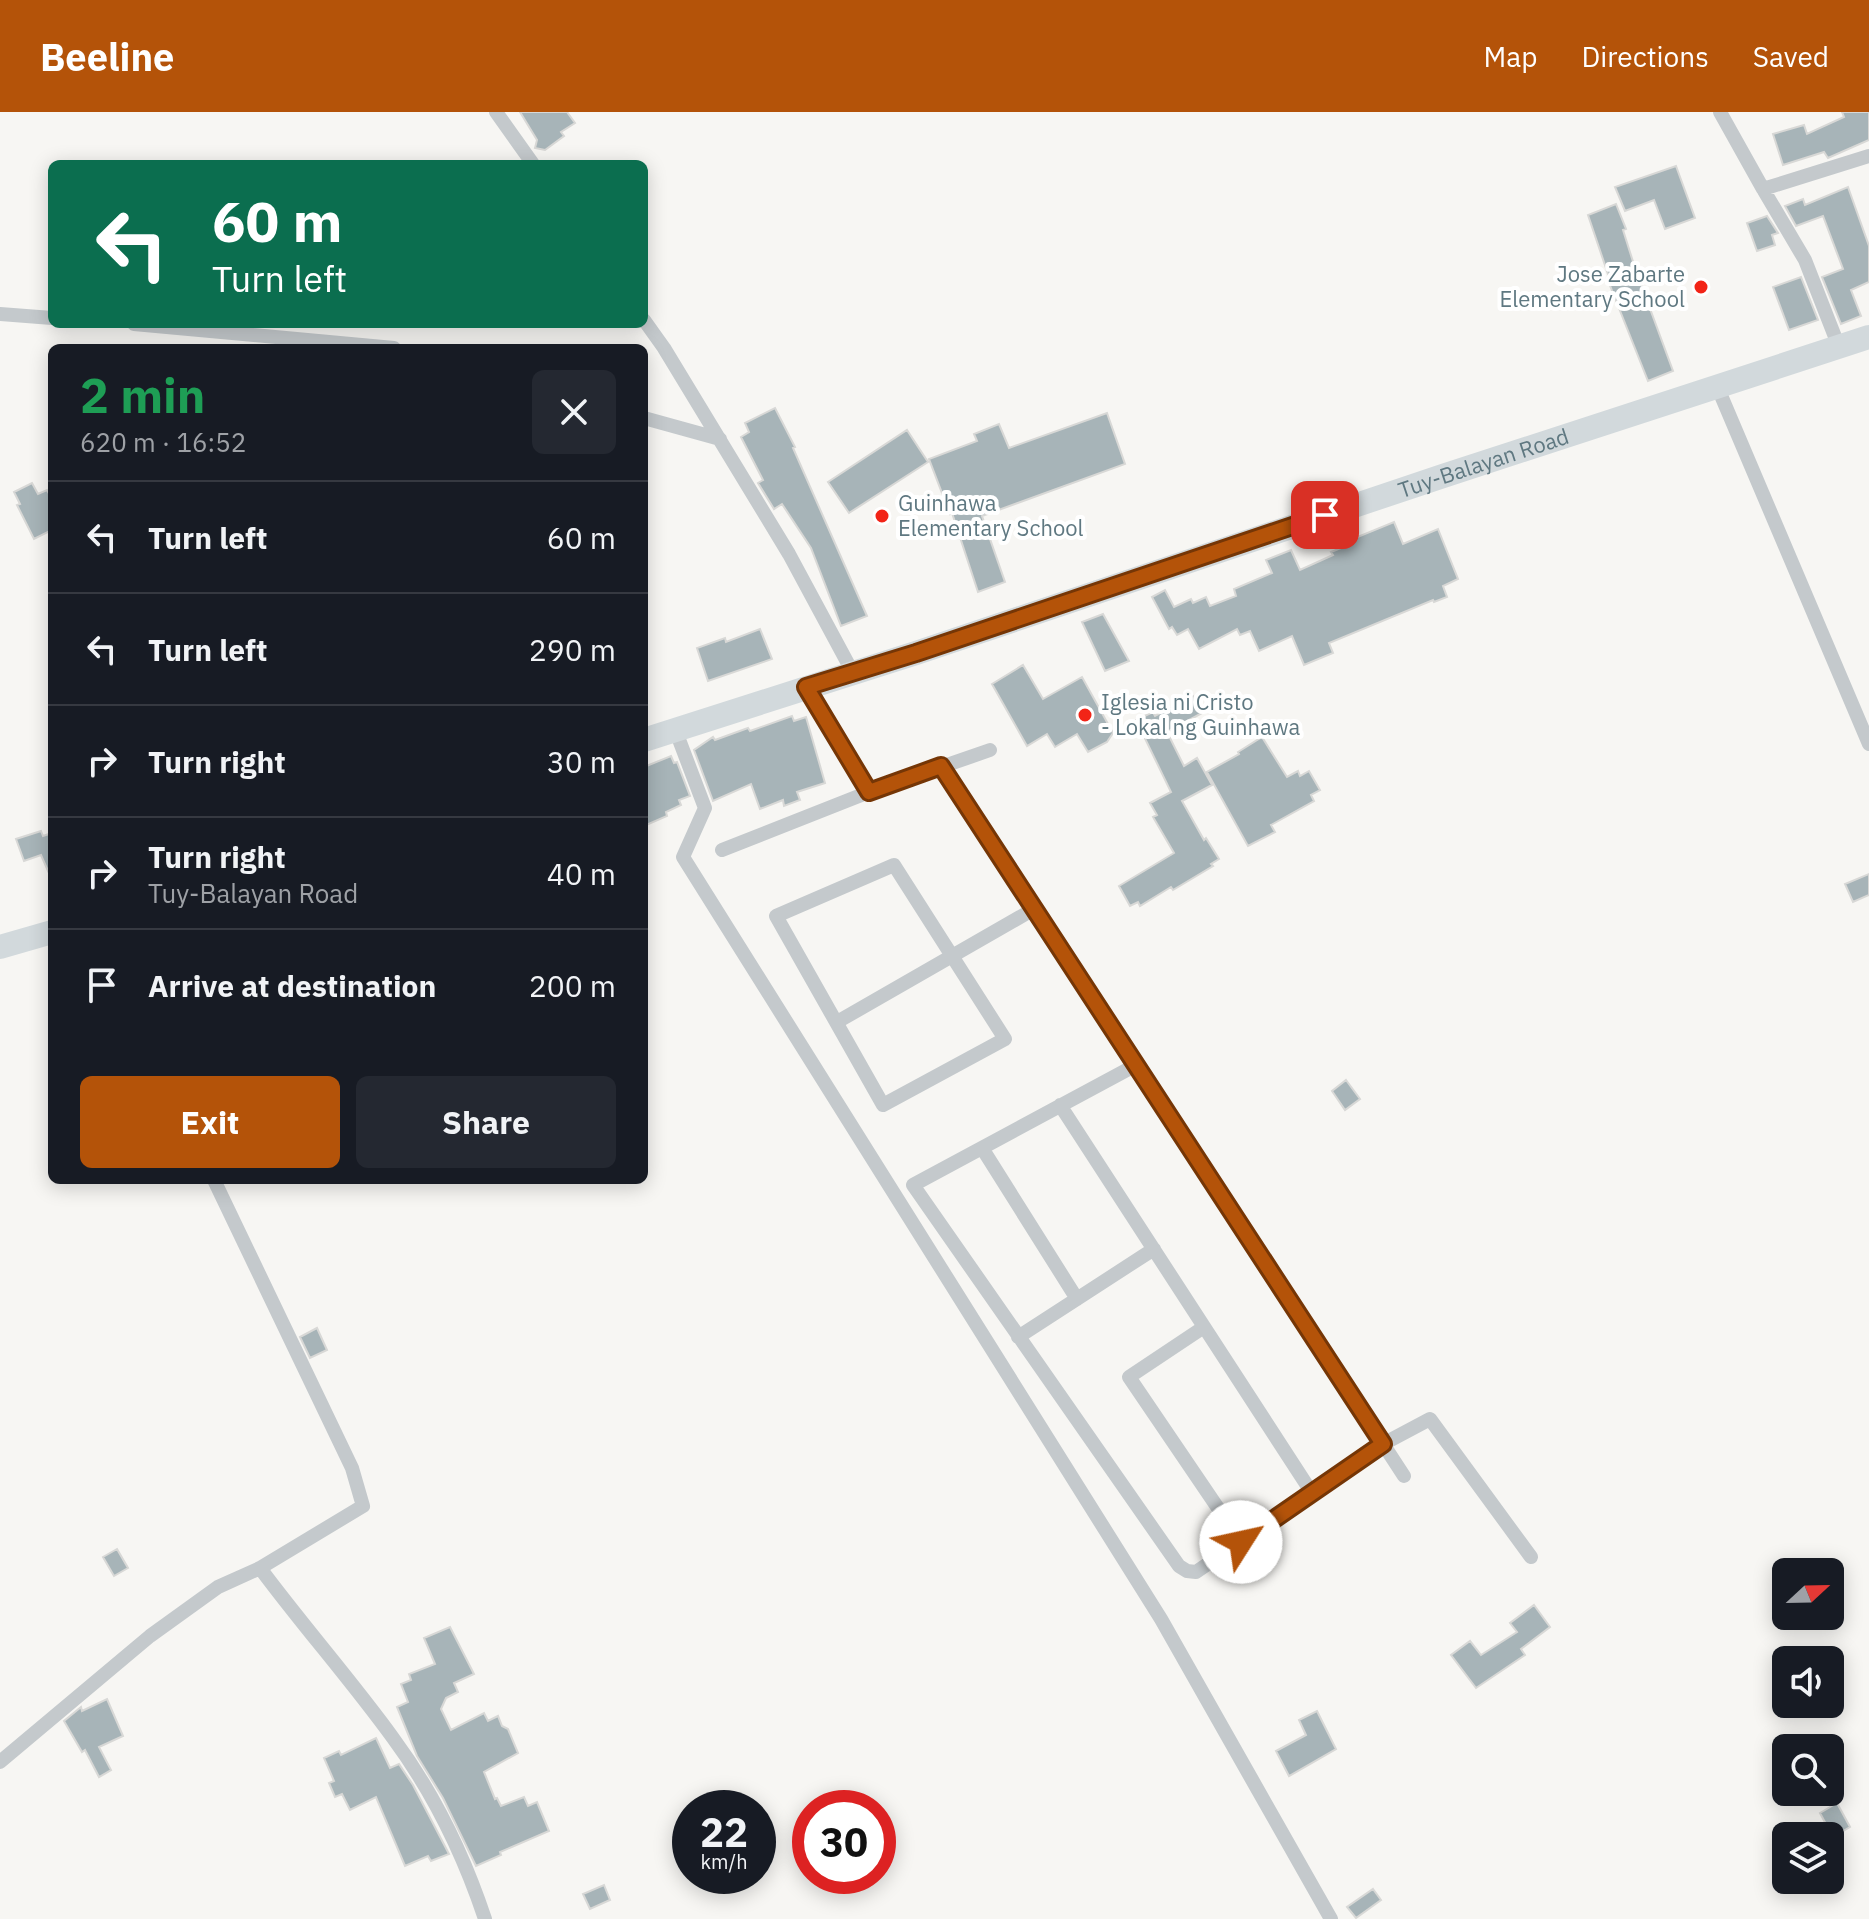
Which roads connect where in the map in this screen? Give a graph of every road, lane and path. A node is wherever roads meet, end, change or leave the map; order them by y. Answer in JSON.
{"nodes":[{"id":1,"x":496,"y":112,"type":"edge"},
{"id":2,"x":1720,"y":112,"type":"edge"},
{"id":3,"x":1869,"y":156,"type":"edge"},
{"id":4,"x":530,"y":160,"type":"edge"},
{"id":5,"x":1763,"y":189,"type":"junction"},
{"id":6,"x":0,"y":314,"type":"edge"},
{"id":7,"x":48,"y":318,"type":"edge"},
{"id":8,"x":648,"y":326,"type":"edge"},
{"id":9,"x":177,"y":328,"type":"edge"},
{"id":10,"x":1869,"y":337,"type":"edge"},
{"id":11,"x":351,"y":344,"type":"edge"},
{"id":12,"x":1839,"y":347,"type":"junction"},
{"id":13,"x":1717,"y":386,"type":"junction"},
{"id":14,"x":648,"y":419,"type":"edge"},
{"id":15,"x":720,"y":439,"type":"junction"},
{"id":16,"x":852,"y":671,"type":"junction"},
{"id":17,"x":806,"y":687,"type":"junction"},
{"id":18,"x":675,"y":729,"type":"junction"},
{"id":19,"x":648,"y":739,"type":"edge"},
{"id":20,"x":1869,"y":744,"type":"edge"},
{"id":21,"x":990,"y":750,"type":"dead end"},
{"id":22,"x":941,"y":766,"type":"junction"},
{"id":23,"x":869,"y":792,"type":"junction"},
{"id":24,"x":722,"y":850,"type":"dead end"},
{"id":25,"x":1034,"y":909,"type":"junction"},
{"id":26,"x":48,"y":933,"type":"edge"},
{"id":27,"x":0,"y":947,"type":"edge"},
{"id":28,"x":952,"y":956,"type":"junction"},
{"id":29,"x":837,"y":1022,"type":"junction"},
{"id":30,"x":1136,"y":1065,"type":"junction"},
{"id":31,"x":1060,"y":1105,"type":"junction"},
{"id":32,"x":982,"y":1148,"type":"junction"},
{"id":33,"x":216,"y":1184,"type":"edge"},
{"id":34,"x":1154,"y":1249,"type":"junction"},
{"id":35,"x":1077,"y":1299,"type":"junction"},
{"id":36,"x":1204,"y":1327,"type":"junction"},
{"id":37,"x":1018,"y":1337,"type":"junction"},
{"id":38,"x":1383,"y":1444,"type":"junction"},
{"id":39,"x":1404,"y":1476,"type":"dead end"},
{"id":40,"x":1312,"y":1493,"type":"junction"},
{"id":41,"x":1241,"y":1542,"type":"junction"},
{"id":42,"x":1531,"y":1557,"type":"dead end"},
{"id":43,"x":260,"y":1568,"type":"junction"},
{"id":44,"x":0,"y":1762,"type":"edge"},
{"id":45,"x":485,"y":1919,"type":"edge"},
{"id":46,"x":1331,"y":1919,"type":"edge"}],
"edges":[{"from":1,"to":4,"type":"street"},
{"from":2,"to":5,"type":"street"},
{"from":3,"to":5,"type":"street"},
{"from":5,"to":12,"type":"street"},
{"from":6,"to":7,"type":"street"},
{"from":8,"to":15,"type":"street"},
{"from":9,"to":11,"type":"street"},
{"from":10,"to":12,"type":"main road","name":"Tuy-Balayan Road"},
{"from":12,"to":13,"type":"main road","name":"Tuy-Balayan Road"},
{"from":13,"to":16,"type":"main road","name":"Tuy-Balayan Road"},
{"from":13,"to":20,"type":"street"},
{"from":14,"to":15,"type":"street"},
{"from":15,"to":16,"type":"street"},
{"from":16,"to":17,"type":"main road","name":"Tuy-Balayan Road"},
{"from":17,"to":18,"type":"main road","name":"Tuy-Balayan Road"},
{"from":17,"to":23,"type":"street"},
{"from":18,"to":19,"type":"main road","name":"Tuy-Balayan Road"},
{"from":18,"to":46,"type":"street"},
{"from":21,"to":22,"type":"street"},
{"from":22,"to":23,"type":"street"},
{"from":22,"to":25,"type":"street"},
{"from":23,"to":24,"type":"street"},
{"from":25,"to":28,"type":"street"},
{"from":25,"to":30,"type":"street"},
{"from":26,"to":27,"type":"main road"},
{"from":28,"to":29,"type":"street"},
{"from":28,"to":29,"type":"street"},
{"from":28,"to":29,"type":"street"},
{"from":30,"to":31,"type":"street"},
{"from":30,"to":38,"type":"street"},
{"from":31,"to":32,"type":"street"},
{"from":31,"to":34,"type":"street"},
{"from":32,"to":35,"type":"street"},
{"from":32,"to":37,"type":"street"},
{"from":33,"to":43,"type":"street"},
{"from":34,"to":35,"type":"street"},
{"from":34,"to":36,"type":"street"},
{"from":35,"to":37,"type":"street"},
{"from":36,"to":40,"type":"street"},
{"from":36,"to":41,"type":"street"},
{"from":37,"to":41,"type":"street"},
{"from":38,"to":39,"type":"street"},
{"from":38,"to":40,"type":"street"},
{"from":38,"to":42,"type":"street"},
{"from":40,"to":41,"type":"street"},
{"from":43,"to":44,"type":"street"},
{"from":43,"to":45,"type":"street"}]}
